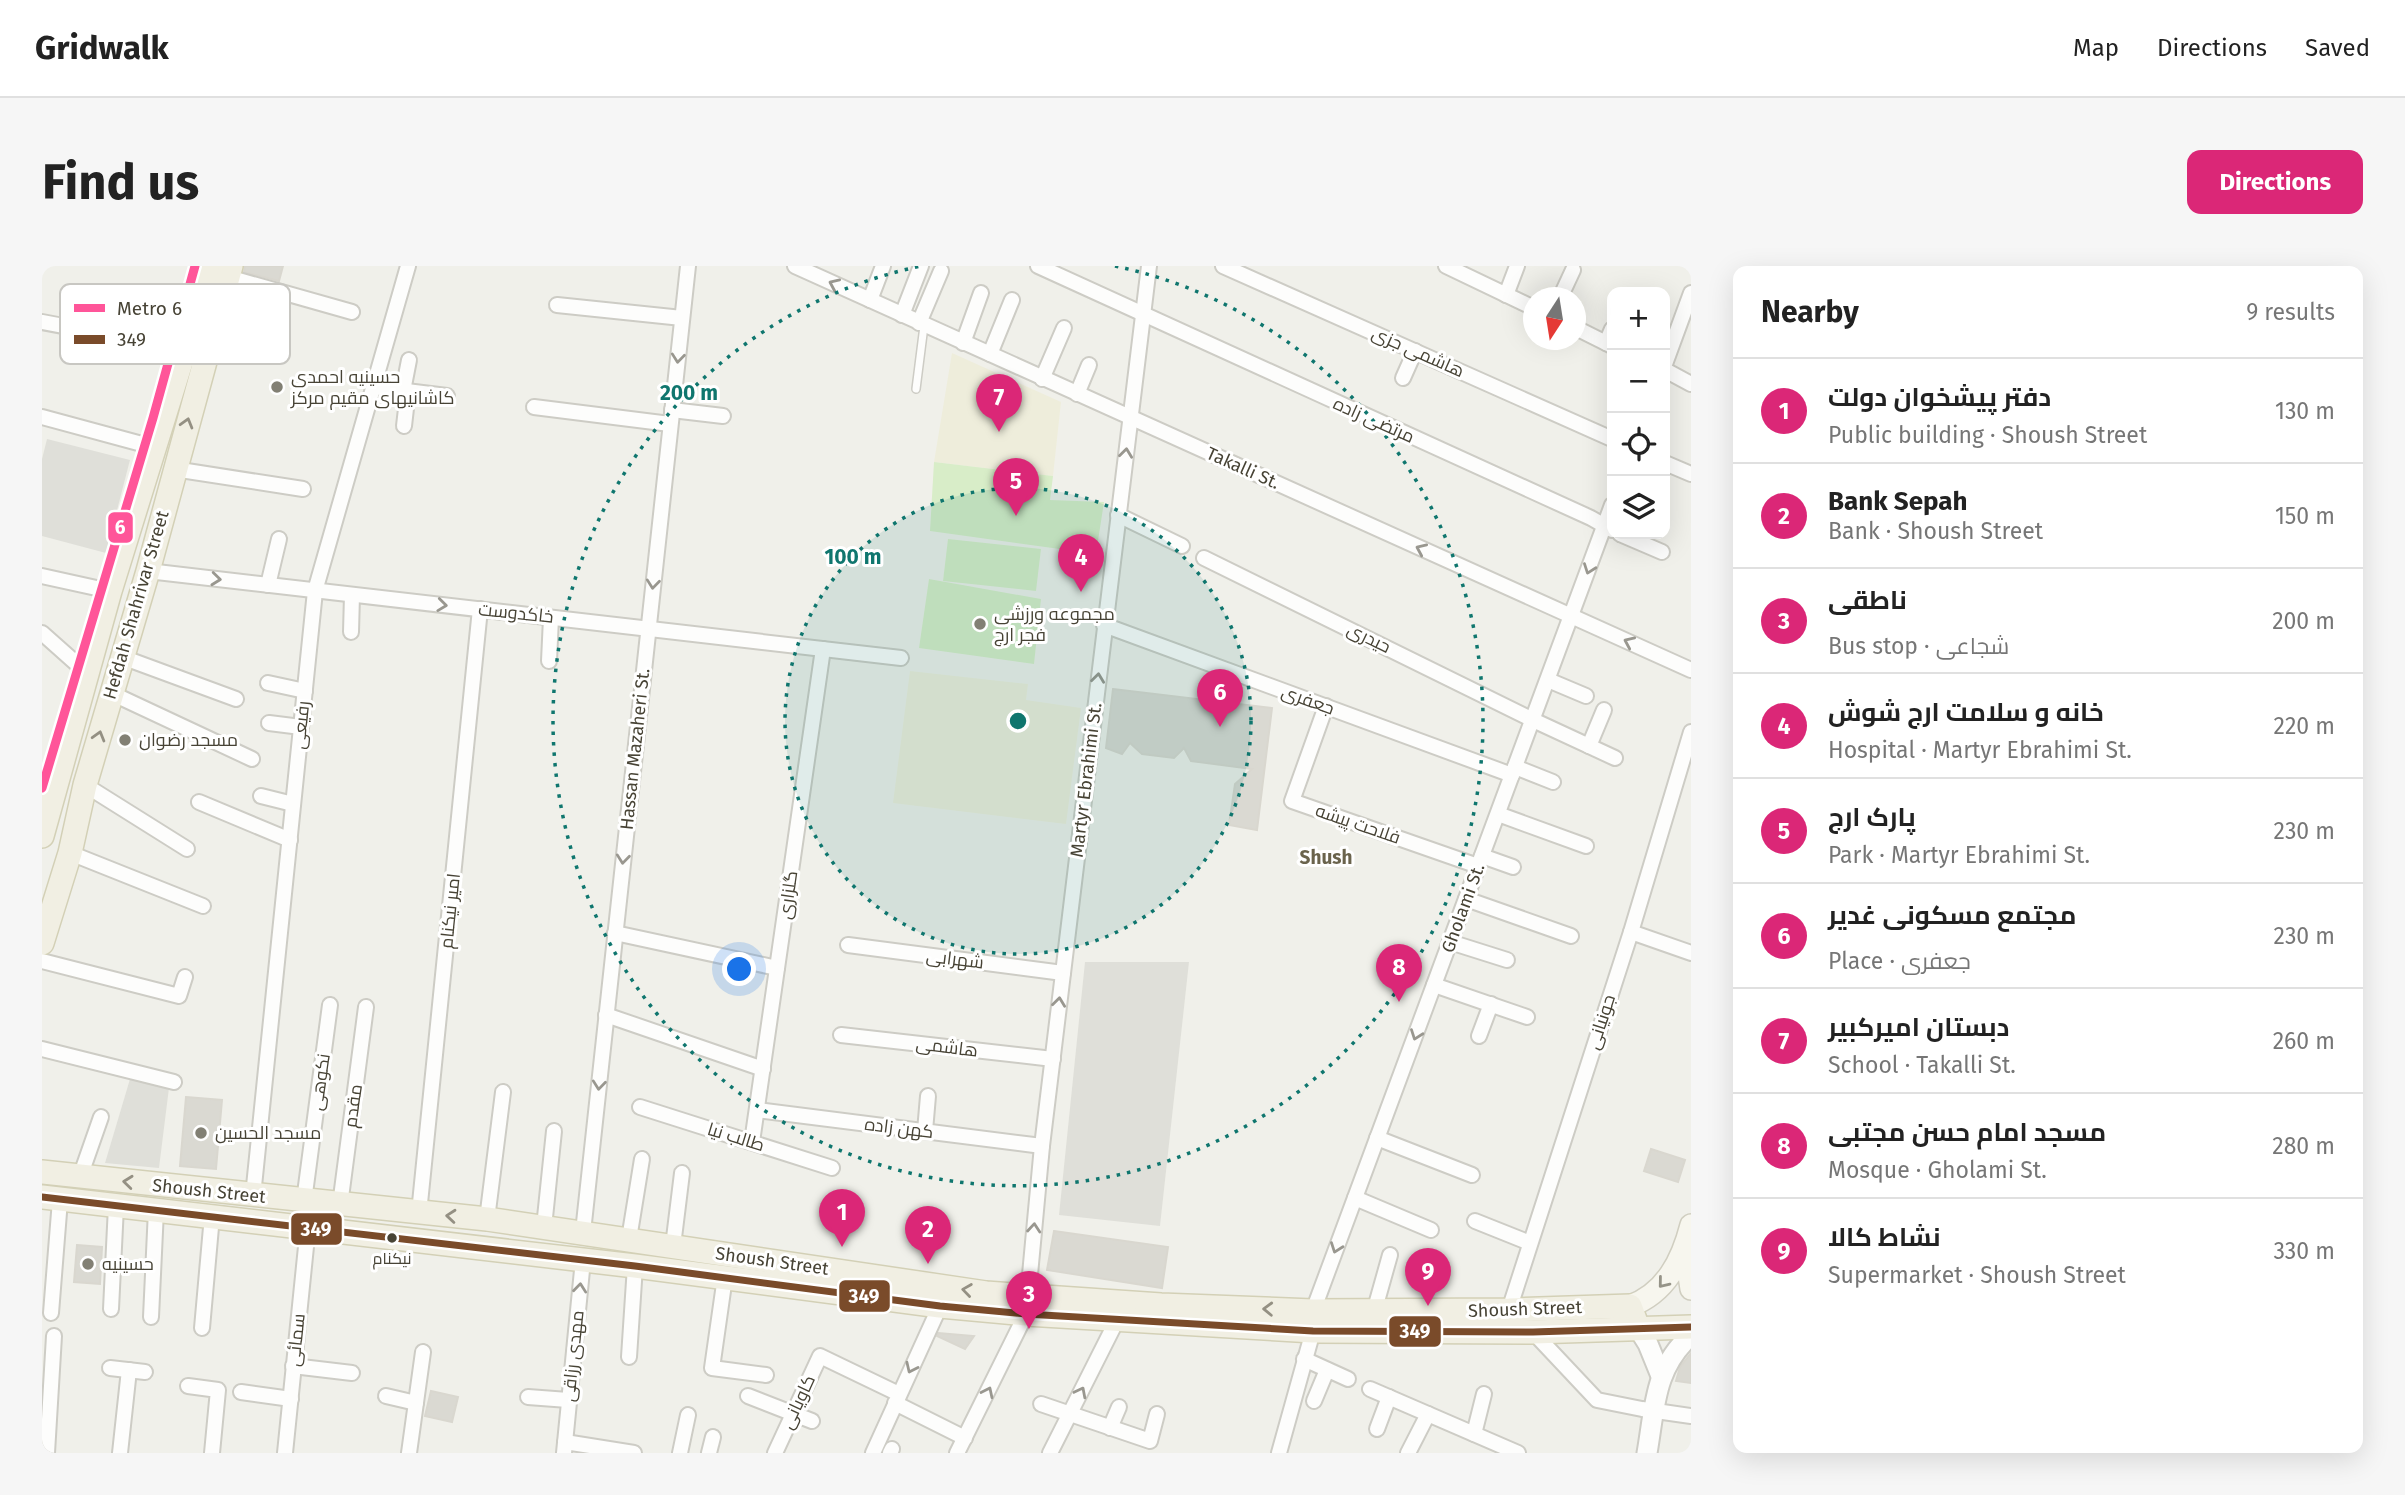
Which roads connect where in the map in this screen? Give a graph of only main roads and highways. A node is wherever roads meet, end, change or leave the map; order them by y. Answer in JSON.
{"nodes":[{"id":1,"x":180,"y":364,"type":"edge"},
{"id":2,"x":199,"y":364,"type":"edge"},
{"id":3,"x":42,"y":836,"type":"edge"},
{"id":4,"x":42,"y":943,"type":"edge"},
{"id":5,"x":42,"y":1172,"type":"edge"},
{"id":6,"x":51,"y":1198,"type":"edge"},
{"id":7,"x":1691,"y":1225,"type":"edge"},
{"id":8,"x":1685,"y":1249,"type":"junction"},
{"id":9,"x":1691,"y":1290,"type":"edge"},
{"id":10,"x":1027,"y":1305,"type":"junction"},
{"id":11,"x":1630,"y":1306,"type":"junction"},
{"id":12,"x":1313,"y":1321,"type":"junction"},
{"id":13,"x":1691,"y":1327,"type":"edge"},
{"id":14,"x":1638,"y":1328,"type":"junction"}],
"edges":[{"from":1,"to":3,"type":"main road","name":"Hefdah Shahrivar Street"},
{"from":4,"to":2,"type":"main road","name":"Hefdah Shahrivar Street","one_way":true},
{"from":10,"to":5,"type":"main road","name":"Shoush Street","one_way":true},
{"from":6,"to":10,"type":"main road","name":"Shoush Street"},
{"from":7,"to":8,"type":"main road"},
{"from":8,"to":9,"type":"main road"},
{"from":8,"to":11,"type":"main road","one_way":true},
{"from":12,"to":10,"type":"main road","name":"Shoush Street","one_way":true},
{"from":10,"to":12,"type":"main road","name":"Shoush Street"},
{"from":11,"to":12,"type":"main road","name":"Shoush Street"},
{"from":11,"to":14,"type":"main road"},
{"from":12,"to":14,"type":"main road","name":"Shoush Street"},
{"from":13,"to":14,"type":"main road","name":"Shoush Street"}]}
